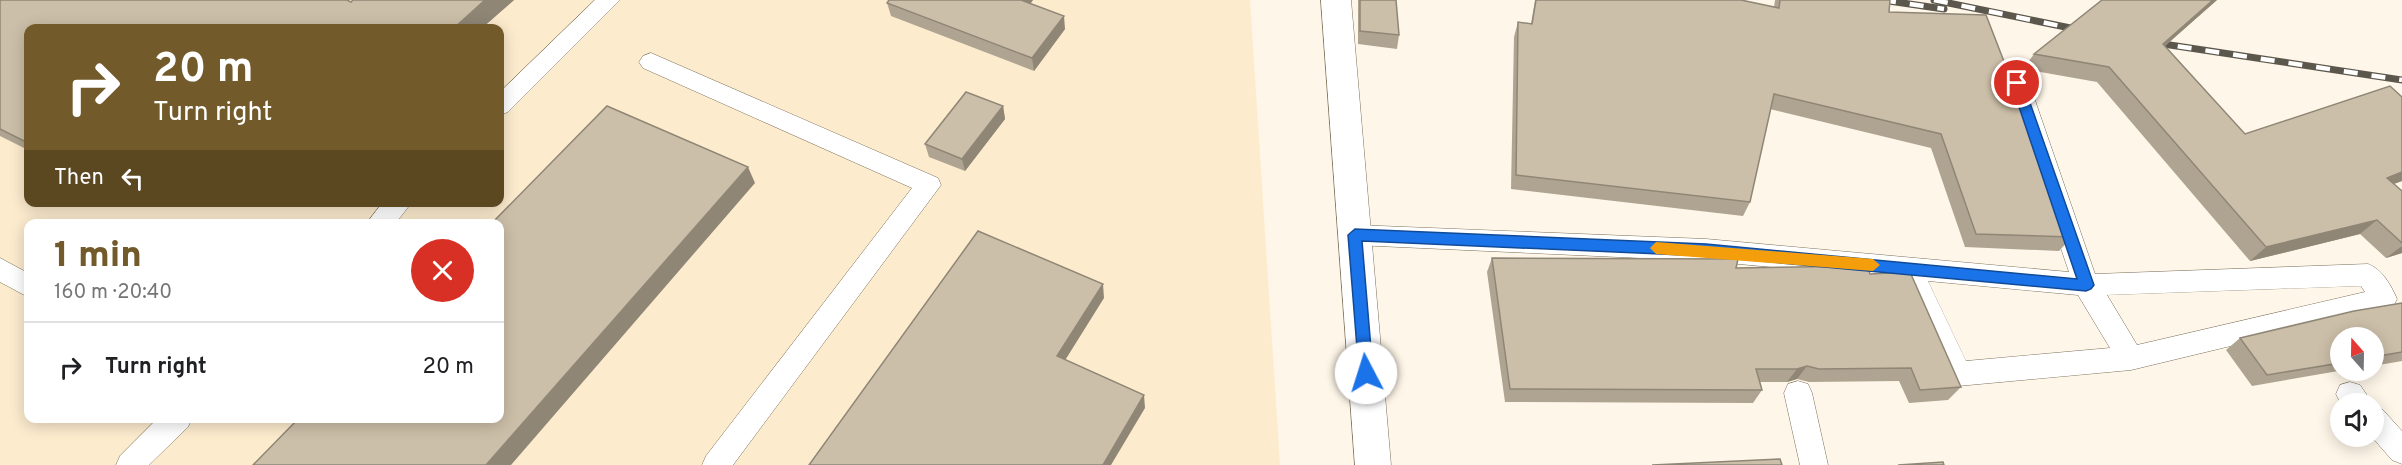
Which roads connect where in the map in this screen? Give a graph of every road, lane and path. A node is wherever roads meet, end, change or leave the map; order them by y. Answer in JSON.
{"nodes":[{"id":1,"x":609,"y":0,"type":"edge"},
{"id":2,"x":1336,"y":0,"type":"edge"},
{"id":3,"x":651,"y":62,"type":"dead end"},
{"id":4,"x":2017,"y":83,"type":"dead end"},
{"id":5,"x":504,"y":102,"type":"edge"},
{"id":6,"x":395,"y":207,"type":"edge"},
{"id":7,"x":383,"y":219,"type":"edge"},
{"id":8,"x":1355,"y":235,"type":"junction"},
{"id":9,"x":1909,"y":268,"type":"junction"},
{"id":10,"x":0,"y":269,"type":"edge"},
{"id":11,"x":24,"y":284,"type":"edge"},
{"id":12,"x":2086,"y":285,"type":"junction"},
{"id":13,"x":2393,"y":304,"type":"edge"},
{"id":14,"x":2131,"y":358,"type":"junction"},
{"id":15,"x":1798,"y":393,"type":"dead end"},
{"id":16,"x":173,"y":423,"type":"edge"},
{"id":17,"x":2384,"y":431,"type":"edge"},
{"id":18,"x":2402,"y":451,"type":"edge"},
{"id":19,"x":130,"y":465,"type":"edge"},
{"id":20,"x":716,"y":465,"type":"edge"},
{"id":21,"x":1374,"y":465,"type":"edge"},
{"id":22,"x":1814,"y":465,"type":"edge"}],
"edges":[{"from":1,"to":5,"type":"lane"},
{"from":2,"to":8,"type":"street"},
{"from":3,"to":20,"type":"lane"},
{"from":4,"to":12,"type":"lane"},
{"from":6,"to":7,"type":"lane"},
{"from":8,"to":9,"type":"lane"},
{"from":8,"to":21,"type":"street"},
{"from":9,"to":12,"type":"lane"},
{"from":9,"to":14,"type":"lane"},
{"from":10,"to":11,"type":"lane"},
{"from":12,"to":13,"type":"lane"},
{"from":12,"to":14,"type":"lane"},
{"from":13,"to":14,"type":"lane"},
{"from":15,"to":22,"type":"lane"},
{"from":16,"to":19,"type":"lane"},
{"from":17,"to":18,"type":"lane"}]}
